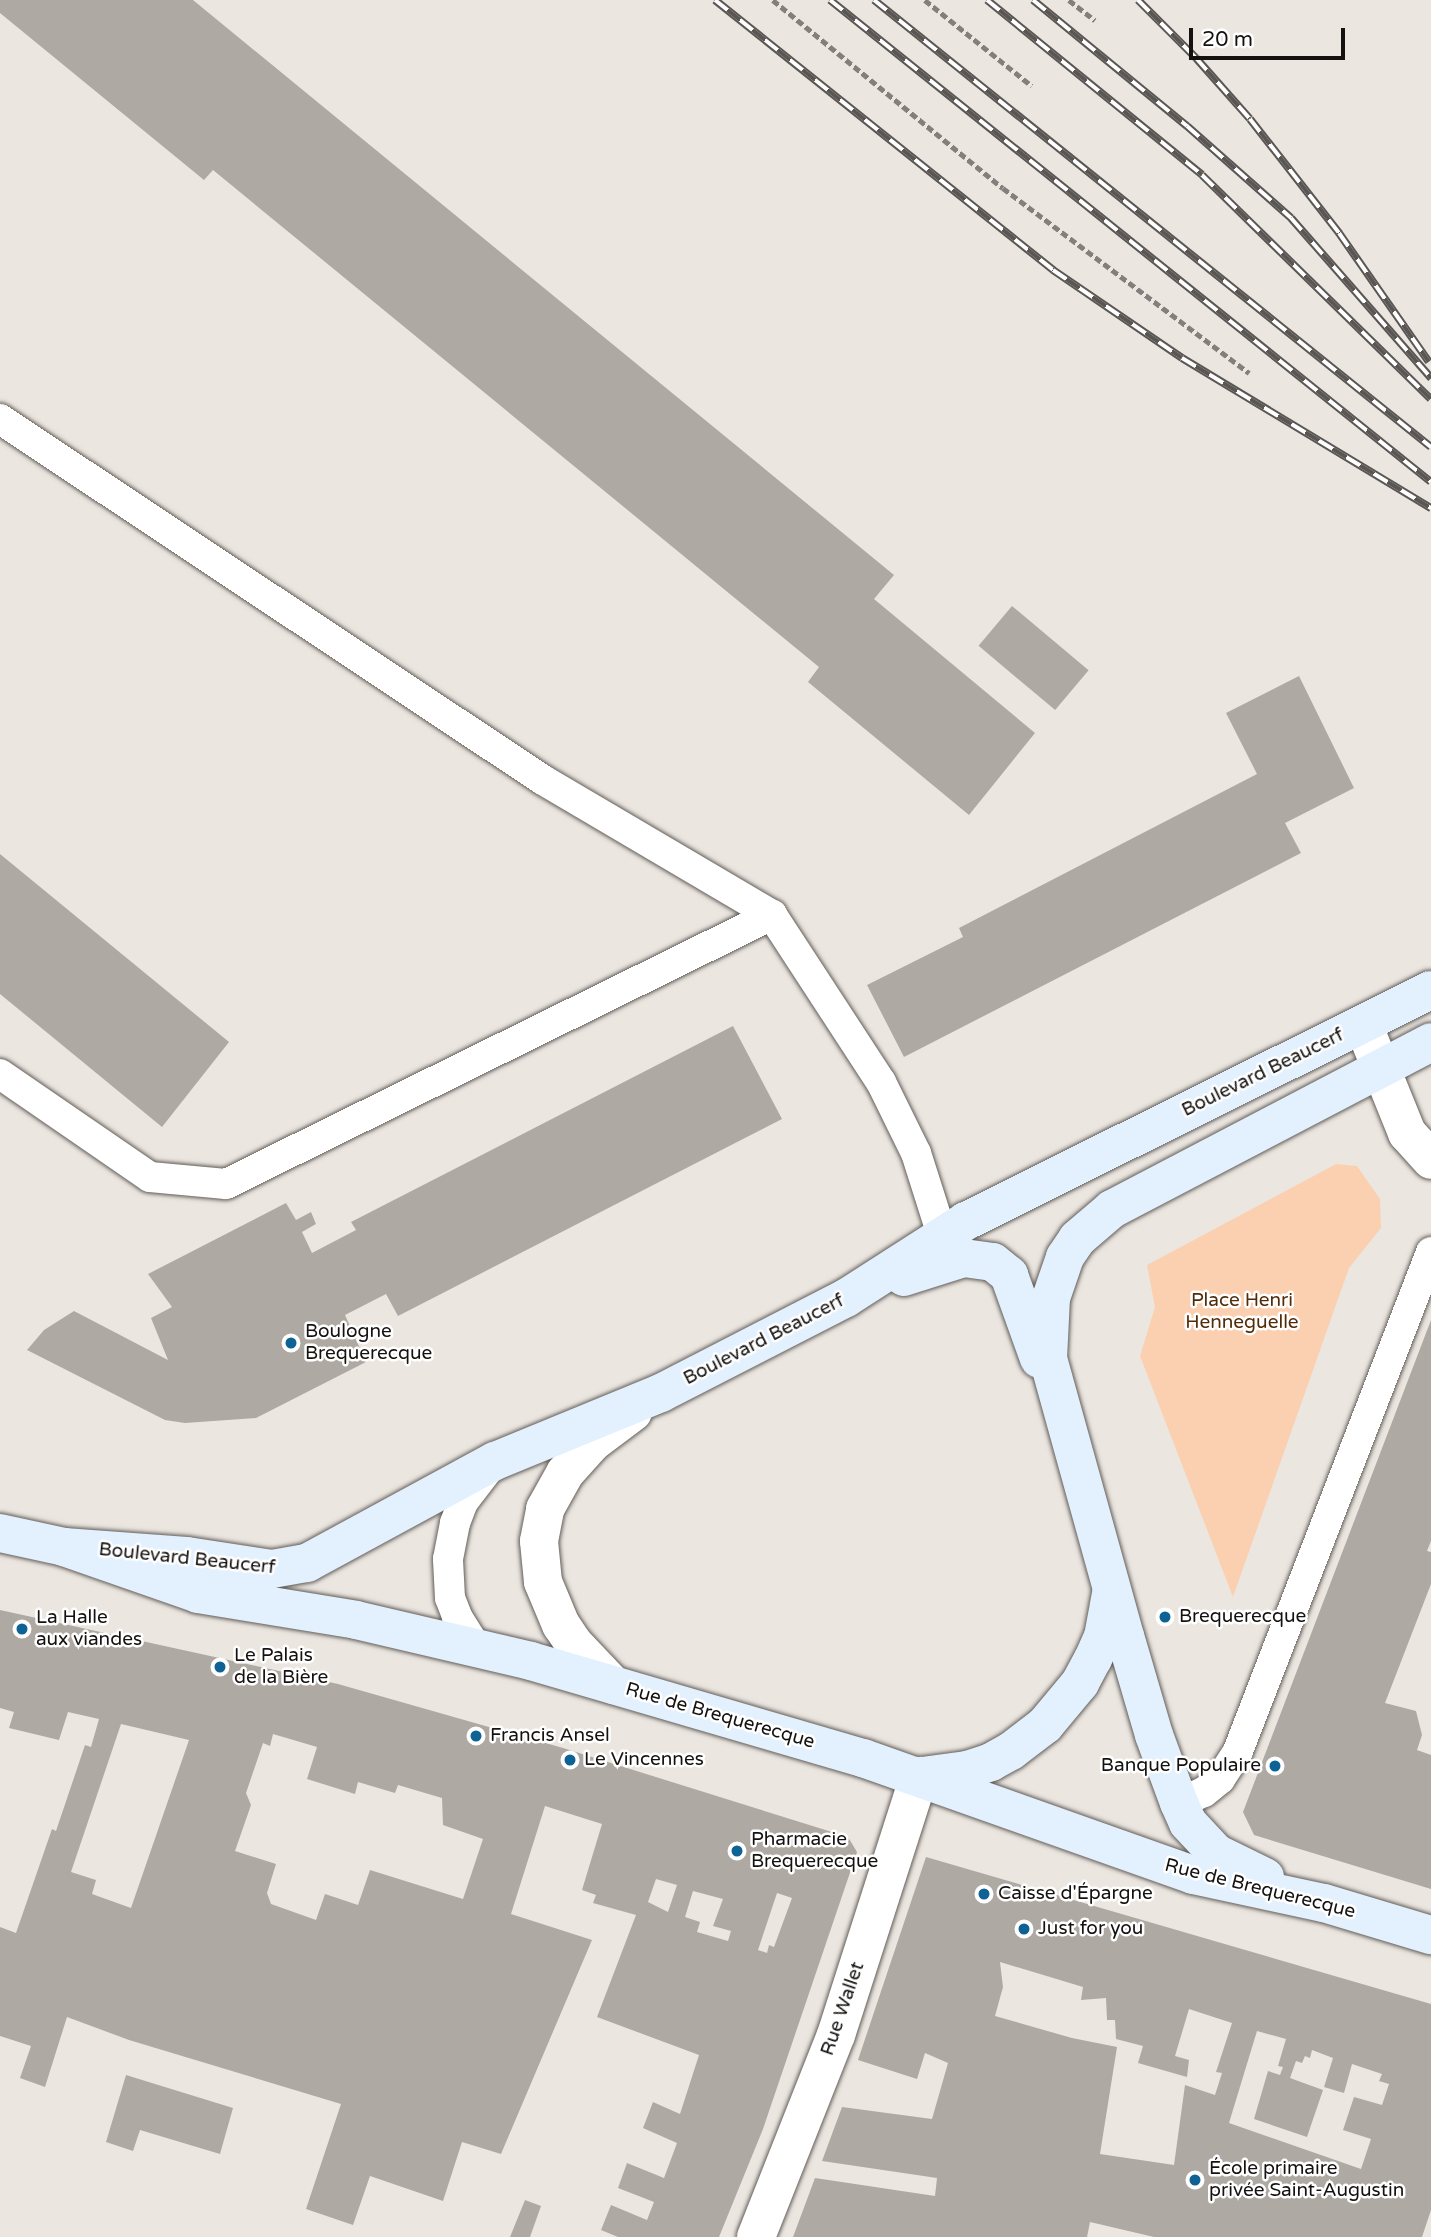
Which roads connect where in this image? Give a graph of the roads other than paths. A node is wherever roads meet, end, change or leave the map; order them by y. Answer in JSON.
{"nodes":[{"id":1,"x":0,"y":419,"type":"edge"},
{"id":2,"x":772,"y":915,"type":"junction"},
{"id":3,"x":1431,"y":990,"type":"edge"},
{"id":4,"x":1363,"y":1024,"type":"junction"},
{"id":5,"x":1431,"y":1042,"type":"edge"},
{"id":6,"x":1380,"y":1069,"type":"junction"},
{"id":7,"x":0,"y":1074,"type":"edge"},
{"id":8,"x":1431,"y":1160,"type":"edge"},
{"id":9,"x":946,"y":1249,"type":"junction"},
{"id":10,"x":1431,"y":1252,"type":"edge"},
{"id":11,"x":661,"y":1393,"type":"junction"},
{"id":12,"x":1062,"y":1412,"type":"junction"},
{"id":13,"x":495,"y":1461,"type":"junction"},
{"id":14,"x":0,"y":1533,"type":"edge"},
{"id":15,"x":64,"y":1547,"type":"junction"},
{"id":16,"x":1111,"y":1589,"type":"junction"},
{"id":17,"x":477,"y":1647,"type":"junction"},
{"id":18,"x":613,"y":1685,"type":"junction"},
{"id":19,"x":919,"y":1776,"type":"junction"},
{"id":20,"x":1179,"y":1803,"type":"junction"},
{"id":21,"x":1324,"y":1903,"type":"junction"},
{"id":22,"x":1431,"y":1935,"type":"edge"},
{"id":23,"x":756,"y":2237,"type":"edge"}],
"edges":[{"from":1,"to":2,"type":"lane"},
{"from":2,"to":7,"type":"lane"},
{"from":2,"to":9,"type":"lane"},
{"from":3,"to":4,"type":"street","name":"Boulevard Beaucerf"},
{"from":4,"to":6,"type":"street"},
{"from":4,"to":9,"type":"street","name":"Boulevard Beaucerf"},
{"from":5,"to":6,"type":"street"},
{"from":6,"to":8,"type":"street"},
{"from":6,"to":12,"type":"street"},
{"from":9,"to":11,"type":"street","name":"Boulevard Beaucerf"},
{"from":9,"to":12,"type":"street"},
{"from":10,"to":20,"type":"lane"},
{"from":11,"to":13,"type":"street","name":"Boulevard Beaucerf"},
{"from":11,"to":18,"type":"street"},
{"from":12,"to":16,"type":"street"},
{"from":13,"to":15,"type":"street","name":"Boulevard Beaucerf"},
{"from":13,"to":17,"type":"lane"},
{"from":14,"to":15,"type":"street","name":"Rue de Brequerecque"},
{"from":15,"to":17,"type":"street","name":"Rue de Brequerecque"},
{"from":16,"to":19,"type":"street"},
{"from":16,"to":20,"type":"street"},
{"from":17,"to":18,"type":"street","name":"Rue de Brequerecque"},
{"from":18,"to":19,"type":"street","name":"Rue de Brequerecque"},
{"from":19,"to":21,"type":"street","name":"Rue de Brequerecque"},
{"from":19,"to":23,"type":"street","name":"Rue Wallet"},
{"from":20,"to":21,"type":"street"},
{"from":21,"to":22,"type":"street","name":"Rue de Brequerecque"}]}
